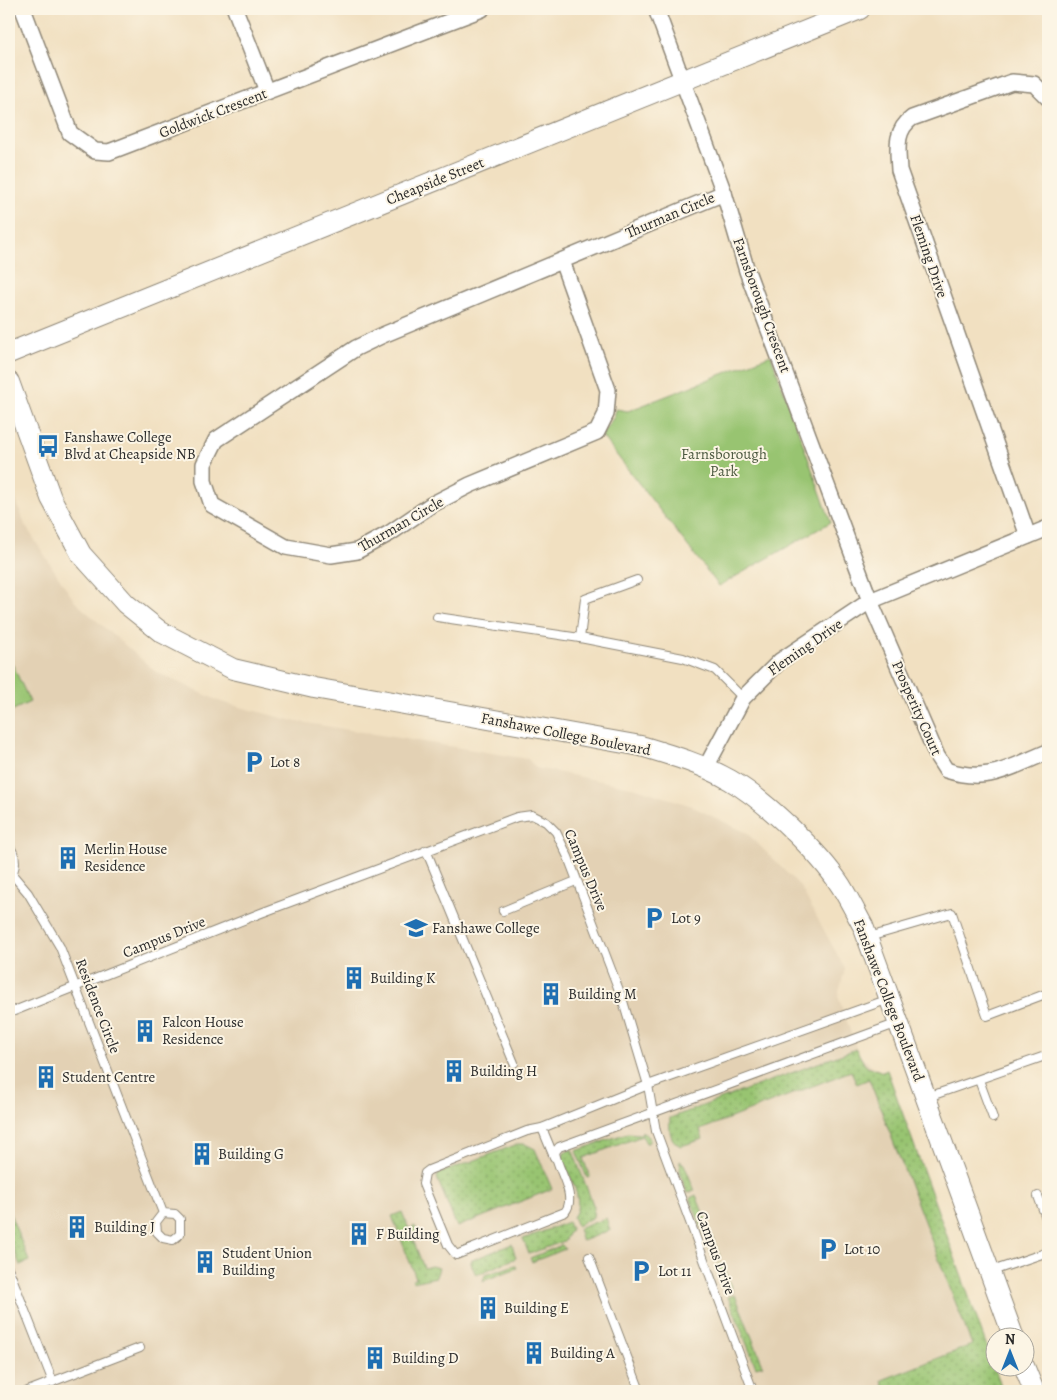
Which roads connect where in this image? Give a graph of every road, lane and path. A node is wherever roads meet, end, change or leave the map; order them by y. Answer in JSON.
{"nodes":[{"id":1,"x":23,"y":9,"type":"edge"},
{"id":2,"x":235,"y":9,"type":"edge"},
{"id":3,"x":482,"y":9,"type":"edge"},
{"id":4,"x":656,"y":9,"type":"edge"},
{"id":5,"x":860,"y":9,"type":"edge"},
{"id":6,"x":449,"y":15,"type":"edge"},
{"id":7,"x":681,"y":81,"type":"junction"},
{"id":8,"x":267,"y":92,"type":"junction"},
{"id":9,"x":1048,"y":98,"type":"edge"},
{"id":10,"x":724,"y":193,"type":"junction"},
{"id":11,"x":562,"y":261,"type":"junction"},
{"id":12,"x":9,"y":353,"type":"edge"},
{"id":13,"x":9,"y":382,"type":"edge"},
{"id":14,"x":1048,"y":528,"type":"edge"},
{"id":15,"x":1028,"y":536,"type":"junction"},
{"id":16,"x":637,"y":580,"type":"dead end"},
{"id":17,"x":870,"y":601,"type":"junction"},
{"id":18,"x":437,"y":617,"type":"dead end"},
{"id":19,"x":580,"y":638,"type":"junction"},
{"id":20,"x":743,"y":698,"type":"junction"},
{"id":21,"x":1048,"y":752,"type":"edge"},
{"id":22,"x":705,"y":769,"type":"junction"},
{"id":23,"x":9,"y":846,"type":"edge"},
{"id":24,"x":426,"y":850,"type":"junction"},
{"id":25,"x":11,"y":877,"type":"edge"},
{"id":26,"x":576,"y":880,"type":"junction"},
{"id":27,"x":503,"y":910,"type":"dead end"},
{"id":28,"x":867,"y":937,"type":"junction"},
{"id":29,"x":76,"y":987,"type":"junction"},
{"id":30,"x":1048,"y":993,"type":"edge"},
{"id":31,"x":890,"y":999,"type":"junction"},
{"id":32,"x":9,"y":1013,"type":"edge"},
{"id":33,"x":898,"y":1023,"type":"junction"},
{"id":34,"x":1048,"y":1055,"type":"edge"},
{"id":35,"x":514,"y":1063,"type":"dead end"},
{"id":36,"x":979,"y":1080,"type":"junction"},
{"id":37,"x":648,"y":1085,"type":"junction"},
{"id":38,"x":926,"y":1098,"type":"junction"},
{"id":39,"x":652,"y":1113,"type":"junction"},
{"id":40,"x":993,"y":1118,"type":"dead end"},
{"id":41,"x":542,"y":1128,"type":"junction"},
{"id":42,"x":556,"y":1161,"type":"junction"},
{"id":43,"x":1038,"y":1196,"type":"dead end"},
{"id":44,"x":163,"y":1213,"type":"dead end"},
{"id":45,"x":1048,"y":1223,"type":"edge"},
{"id":46,"x":1048,"y":1252,"type":"edge"},
{"id":47,"x":589,"y":1257,"type":"dead end"},
{"id":48,"x":9,"y":1270,"type":"edge"},
{"id":49,"x":990,"y":1272,"type":"junction"},
{"id":50,"x":1010,"y":1328,"type":"edge"},
{"id":51,"x":140,"y":1348,"type":"dead end"},
{"id":52,"x":1029,"y":1378,"type":"edge"},
{"id":53,"x":53,"y":1382,"type":"junction"},
{"id":54,"x":28,"y":1391,"type":"edge"},
{"id":55,"x":640,"y":1391,"type":"edge"},
{"id":56,"x":753,"y":1391,"type":"edge"},
{"id":57,"x":1034,"y":1391,"type":"edge"}],
"edges":[{"from":1,"to":8,"type":"street","name":"Goldwick Crescent"},
{"from":2,"to":8,"type":"street"},
{"from":3,"to":6,"type":"street","name":"Goldwick Crescent"},
{"from":4,"to":7,"type":"street","name":"Farnsborough Crescent"},
{"from":5,"to":7,"type":"street","name":"Cheapside Street"},
{"from":6,"to":8,"type":"street","name":"Goldwick Crescent"},
{"from":7,"to":10,"type":"street","name":"Farnsborough Crescent"},
{"from":7,"to":12,"type":"street","name":"Cheapside Street"},
{"from":9,"to":15,"type":"street","name":"Fleming Drive"},
{"from":10,"to":11,"type":"street","name":"Thurman Circle"},
{"from":10,"to":17,"type":"street","name":"Farnsborough Crescent"},
{"from":11,"to":11,"type":"street","name":"Thurman Circle"},
{"from":13,"to":22,"type":"street","name":"Fanshawe College Boulevard"},
{"from":14,"to":15,"type":"street","name":"Fleming Drive"},
{"from":15,"to":17,"type":"street","name":"Fleming Drive"},
{"from":16,"to":19,"type":"lane"},
{"from":17,"to":20,"type":"street","name":"Fleming Drive"},
{"from":17,"to":21,"type":"street","name":"Prosperity Court"},
{"from":18,"to":19,"type":"lane"},
{"from":19,"to":20,"type":"lane"},
{"from":20,"to":22,"type":"street","name":"Fleming Drive"},
{"from":22,"to":28,"type":"street","name":"Fanshawe College Boulevard"},
{"from":23,"to":25,"type":"lane"},
{"from":24,"to":26,"type":"lane","name":"Campus Drive"},
{"from":24,"to":29,"type":"lane","name":"Campus Drive"},
{"from":24,"to":35,"type":"lane"},
{"from":25,"to":29,"type":"lane","name":"Residence Circle"},
{"from":26,"to":27,"type":"lane"},
{"from":26,"to":37,"type":"lane","name":"Campus Drive"},
{"from":28,"to":30,"type":"lane"},
{"from":28,"to":31,"type":"street","name":"Fanshawe College Boulevard"},
{"from":29,"to":32,"type":"lane","name":"Campus Drive"},
{"from":29,"to":44,"type":"lane","name":"Residence Circle"},
{"from":31,"to":33,"type":"street","name":"Fanshawe College Boulevard"},
{"from":31,"to":37,"type":"lane"},
{"from":33,"to":38,"type":"street","name":"Fanshawe College Boulevard"},
{"from":33,"to":39,"type":"lane"},
{"from":34,"to":36,"type":"lane"},
{"from":36,"to":38,"type":"lane"},
{"from":36,"to":40,"type":"lane"},
{"from":37,"to":39,"type":"lane","name":"Campus Drive"},
{"from":37,"to":41,"type":"lane"},
{"from":38,"to":49,"type":"street","name":"Fanshawe College Boulevard"},
{"from":39,"to":42,"type":"lane"},
{"from":39,"to":56,"type":"lane","name":"Campus Drive"},
{"from":41,"to":42,"type":"lane"},
{"from":41,"to":42,"type":"lane"},
{"from":43,"to":45,"type":"lane"},
{"from":46,"to":49,"type":"lane"},
{"from":47,"to":55,"type":"lane"},
{"from":48,"to":53,"type":"lane"},
{"from":49,"to":50,"type":"street","name":"Fanshawe College Boulevard"},
{"from":51,"to":53,"type":"lane"},
{"from":52,"to":57,"type":"street"},
{"from":53,"to":54,"type":"lane"}]}
